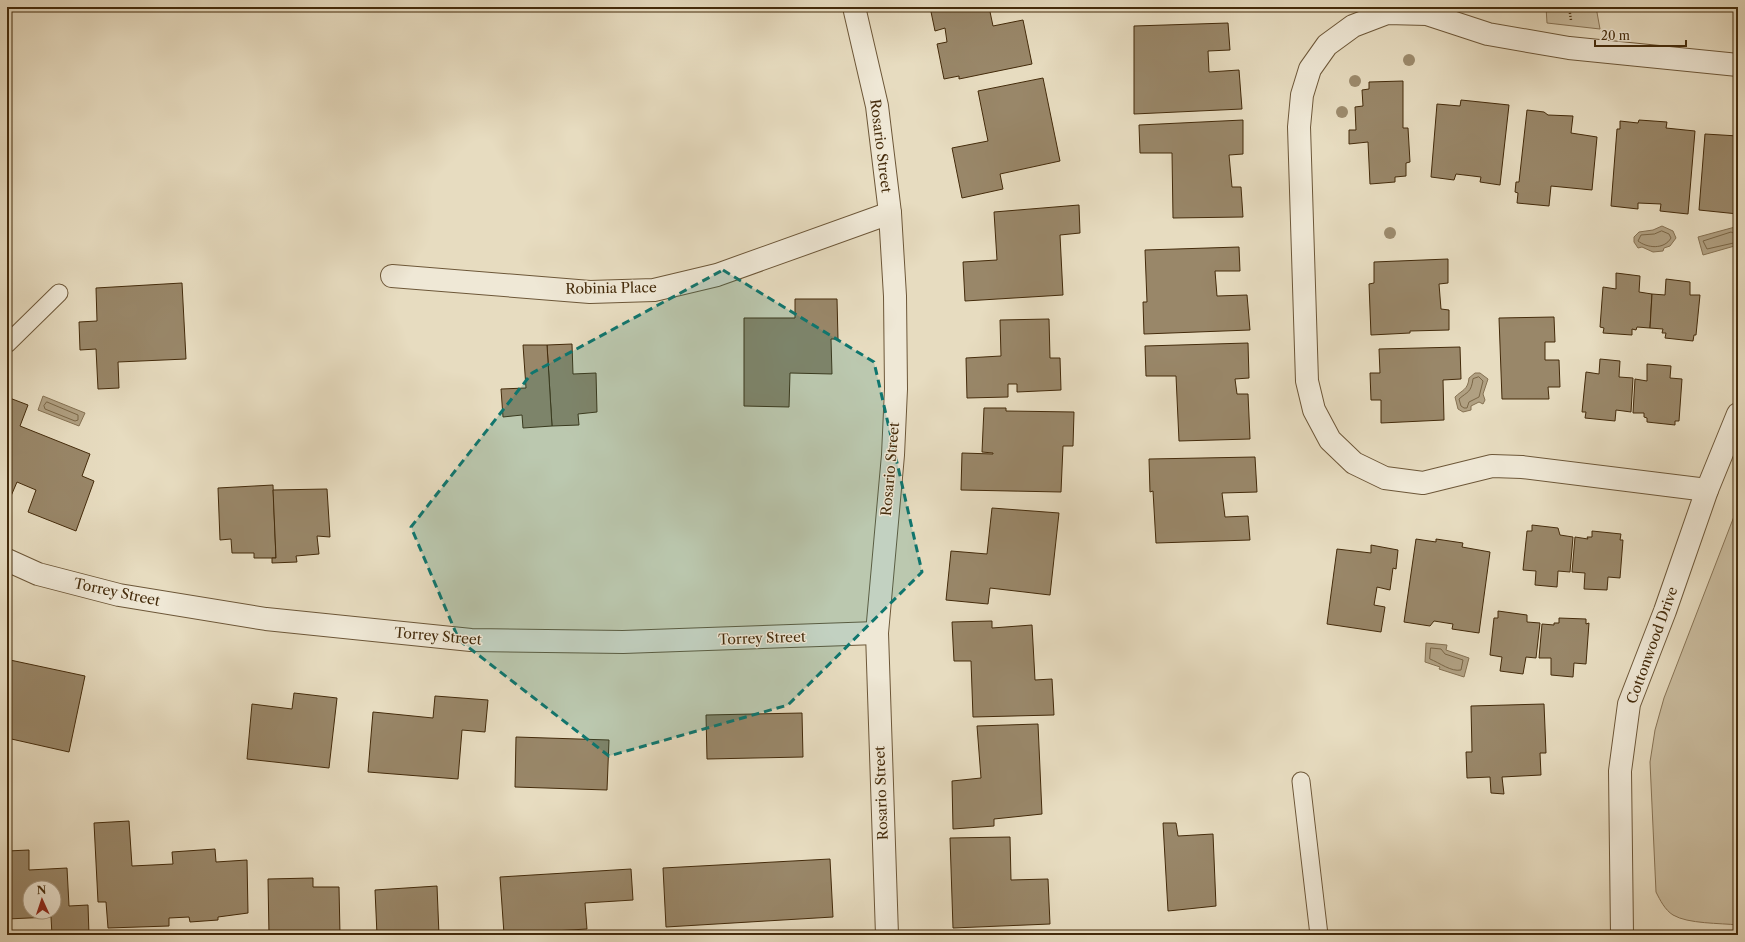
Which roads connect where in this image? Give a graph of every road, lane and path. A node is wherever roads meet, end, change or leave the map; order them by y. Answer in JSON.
{"nodes":[{"id":1,"x":854,"y":7,"type":"edge"},
{"id":2,"x":1738,"y":65,"type":"edge"},
{"id":3,"x":890,"y":213,"type":"junction"},
{"id":4,"x":392,"y":276,"type":"dead end"},
{"id":5,"x":59,"y":293,"type":"dead end"},
{"id":6,"x":7,"y":344,"type":"edge"},
{"id":7,"x":1738,"y":414,"type":"edge"},
{"id":8,"x":1707,"y":490,"type":"junction"},
{"id":9,"x":7,"y":560,"type":"edge"},
{"id":10,"x":877,"y":633,"type":"junction"},
{"id":11,"x":1301,"y":781,"type":"dead end"},
{"id":12,"x":887,"y":935,"type":"edge"},
{"id":13,"x":1319,"y":935,"type":"edge"},
{"id":14,"x":1622,"y":935,"type":"edge"}],
"edges":[{"from":1,"to":3,"type":"street","name":"Rosario Street"},
{"from":2,"to":8,"type":"street"},
{"from":3,"to":4,"type":"street","name":"Robinia Place"},
{"from":3,"to":10,"type":"street","name":"Rosario Street"},
{"from":5,"to":6,"type":"lane"},
{"from":7,"to":8,"type":"street","name":"Cottonwood Drive"},
{"from":8,"to":14,"type":"street","name":"Cottonwood Drive"},
{"from":9,"to":10,"type":"street","name":"Torrey Street"},
{"from":10,"to":12,"type":"street","name":"Rosario Street"},
{"from":11,"to":13,"type":"lane"}]}
